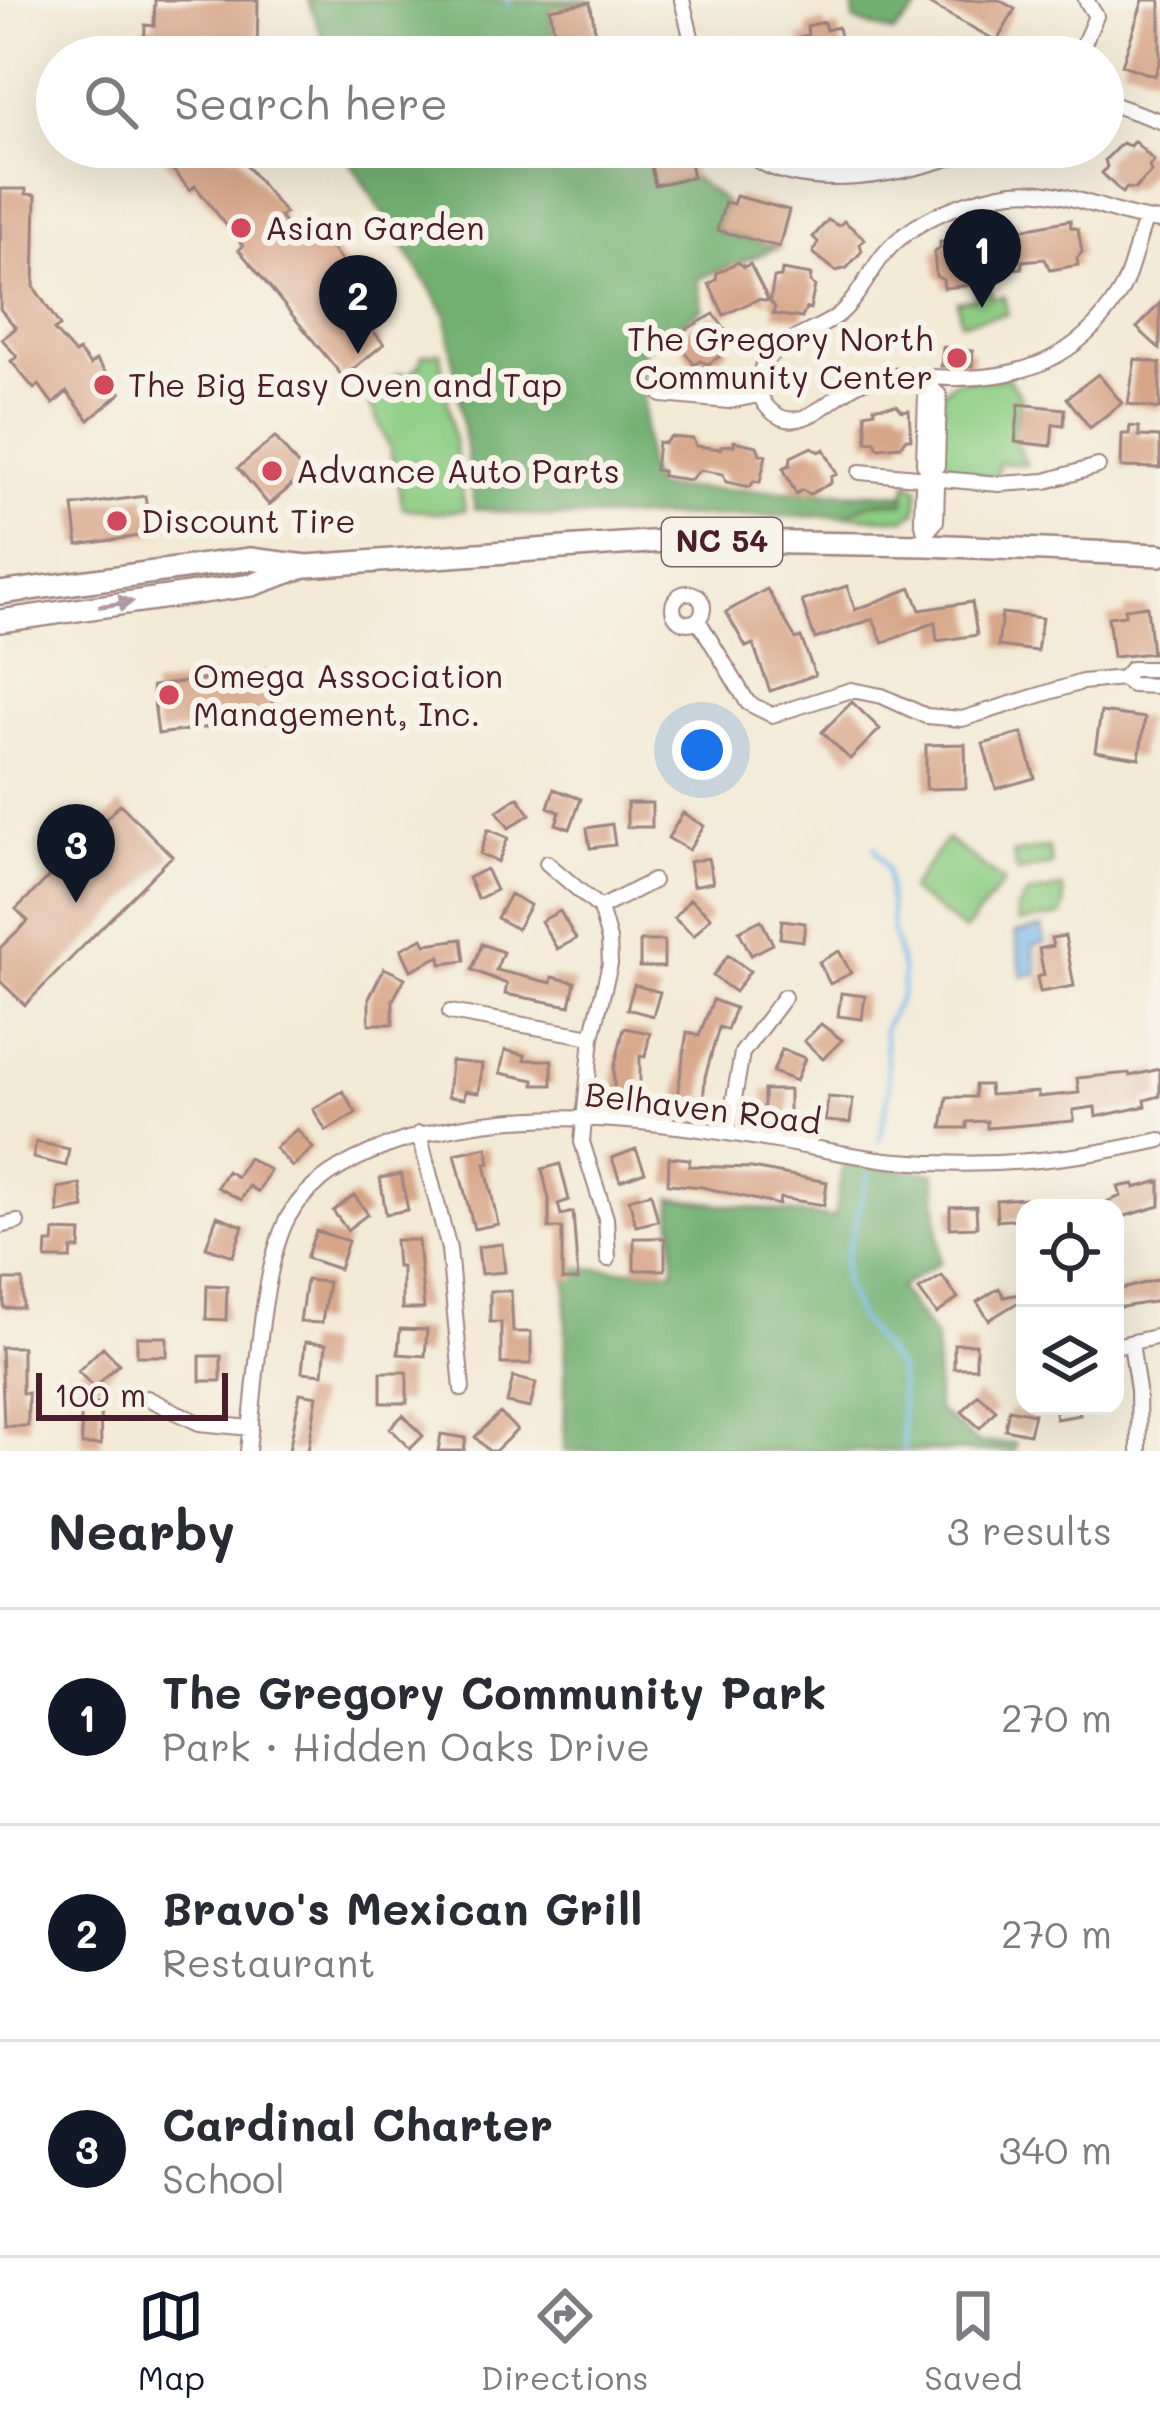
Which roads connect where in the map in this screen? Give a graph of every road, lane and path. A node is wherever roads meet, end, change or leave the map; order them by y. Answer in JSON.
{"nodes":[{"id":1,"x":682,"y":0,"type":"edge"},
{"id":2,"x":1086,"y":0,"type":"edge"},
{"id":3,"x":691,"y":36,"type":"edge"},
{"id":4,"x":1087,"y":36,"type":"edge"},
{"id":5,"x":1160,"y":100,"type":"edge"},
{"id":6,"x":1124,"y":108,"type":"edge"},
{"id":7,"x":1155,"y":119,"type":"edge"},
{"id":8,"x":776,"y":168,"type":"edge"},
{"id":9,"x":909,"y":168,"type":"edge"},
{"id":10,"x":1152,"y":221,"type":"edge"},
{"id":11,"x":932,"y":385,"type":"junction"},
{"id":12,"x":662,"y":395,"type":"dead end"},
{"id":13,"x":759,"y":395,"type":"junction"},
{"id":14,"x":1098,"y":466,"type":"dead end"},
{"id":15,"x":860,"y":472,"type":"dead end"},
{"id":16,"x":930,"y":475,"type":"junction"},
{"id":17,"x":927,"y":539,"type":"junction"},
{"id":18,"x":1160,"y":555,"type":"edge"},
{"id":19,"x":307,"y":566,"type":"junction"},
{"id":20,"x":0,"y":593,"type":"edge"},
{"id":21,"x":698,"y":620,"type":"dead end"},
{"id":22,"x":0,"y":621,"type":"edge"},
{"id":23,"x":1160,"y":669,"type":"edge"},
{"id":24,"x":1123,"y":678,"type":"junction"},
{"id":25,"x":1160,"y":686,"type":"edge"},
{"id":26,"x":547,"y":863,"type":"dead end"},
{"id":27,"x":652,"y":881,"type":"dead end"},
{"id":28,"x":600,"y":908,"type":"junction"},
{"id":29,"x":784,"y":997,"type":"dead end"},
{"id":30,"x":450,"y":1012,"type":"dead end"},
{"id":31,"x":592,"y":1037,"type":"junction"},
{"id":32,"x":583,"y":1119,"type":"junction"},
{"id":33,"x":728,"y":1133,"type":"junction"},
{"id":34,"x":419,"y":1134,"type":"junction"},
{"id":35,"x":1160,"y":1140,"type":"edge"},
{"id":36,"x":16,"y":1222,"type":"dead end"},
{"id":37,"x":0,"y":1226,"type":"edge"},
{"id":38,"x":608,"y":1259,"type":"dead end"},
{"id":39,"x":1160,"y":1336,"type":"edge"},
{"id":40,"x":1124,"y":1345,"type":"edge"},
{"id":41,"x":1124,"y":1348,"type":"edge"},
{"id":42,"x":462,"y":1389,"type":"dead end"},
{"id":43,"x":147,"y":1399,"type":"dead end"},
{"id":44,"x":251,"y":1428,"type":"junction"},
{"id":45,"x":248,"y":1451,"type":"edge"},
{"id":46,"x":1139,"y":1451,"type":"edge"}],
"edges":[{"from":1,"to":3,"type":"street"},
{"from":2,"to":4,"type":"street"},
{"from":5,"to":7,"type":"street"},
{"from":6,"to":7,"type":"street"},
{"from":8,"to":9,"type":"street"},
{"from":10,"to":11,"type":"street"},
{"from":10,"to":13,"type":"street"},
{"from":11,"to":13,"type":"street"},
{"from":11,"to":16,"type":"street"},
{"from":12,"to":13,"type":"street"},
{"from":14,"to":16,"type":"street"},
{"from":15,"to":16,"type":"street"},
{"from":16,"to":17,"type":"street"},
{"from":17,"to":18,"type":"main road","number":"NC 54"},
{"from":17,"to":19,"type":"main road","number":"NC 54"},
{"from":19,"to":20,"type":"main road","number":"NC 54"},
{"from":22,"to":19,"type":"main road","number":"NC 54","one_way":true},
{"from":21,"to":24,"type":"street"},
{"from":23,"to":24,"type":"street"},
{"from":24,"to":25,"type":"street"},
{"from":26,"to":28,"type":"street"},
{"from":27,"to":28,"type":"street"},
{"from":28,"to":31,"type":"street"},
{"from":29,"to":33,"type":"street"},
{"from":30,"to":31,"type":"street"},
{"from":31,"to":32,"type":"street"},
{"from":32,"to":33,"type":"street","name":"Belhaven Road"},
{"from":32,"to":34,"type":"street","name":"Belhaven Road"},
{"from":32,"to":38,"type":"street"},
{"from":33,"to":35,"type":"street","name":"Belhaven Road"},
{"from":34,"to":42,"type":"street"},
{"from":34,"to":44,"type":"street","name":"Belhaven Road"},
{"from":36,"to":37,"type":"street"},
{"from":39,"to":40,"type":"street"},
{"from":41,"to":46,"type":"street"},
{"from":43,"to":44,"type":"street"},
{"from":44,"to":45,"type":"street","name":"Belhaven Road"}]}
